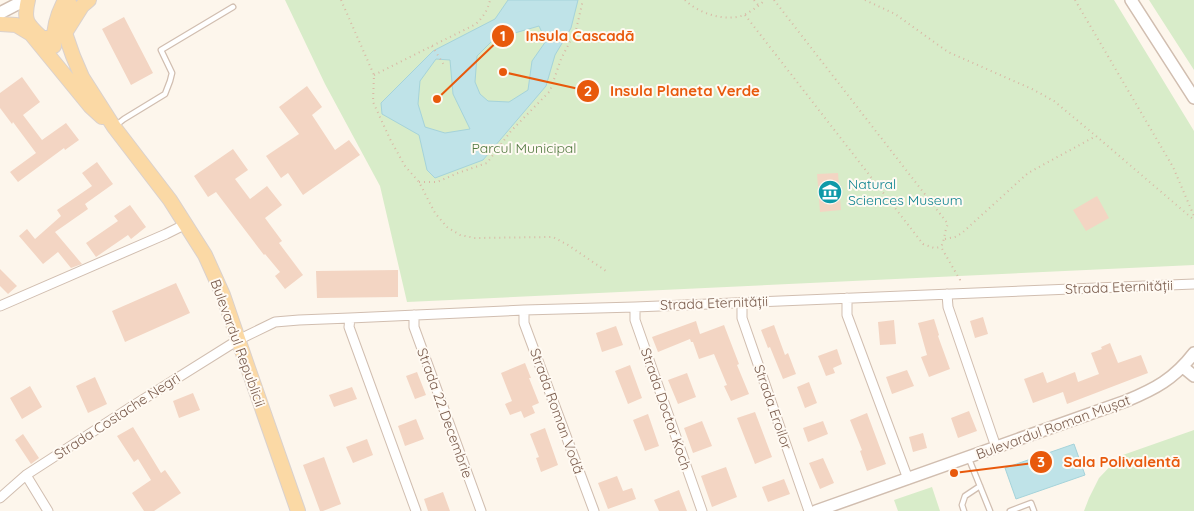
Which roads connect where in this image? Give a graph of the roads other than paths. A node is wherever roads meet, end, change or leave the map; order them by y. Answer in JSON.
{"nodes":[{"id":1,"x":25,"y":0,"type":"edge"},
{"id":2,"x":67,"y":0,"type":"edge"},
{"id":3,"x":89,"y":0,"type":"edge"},
{"id":4,"x":1131,"y":0,"type":"edge"},
{"id":5,"x":233,"y":7,"type":"dead end"},
{"id":6,"x":0,"y":13,"type":"edge"},
{"id":7,"x":0,"y":24,"type":"edge"},
{"id":8,"x":29,"y":29,"type":"junction"},
{"id":9,"x":60,"y":36,"type":"junction"},
{"id":10,"x":66,"y":77,"type":"junction"},
{"id":11,"x":1194,"y":98,"type":"edge"},
{"id":12,"x":114,"y":127,"type":"junction"},
{"id":13,"x":186,"y":224,"type":"junction"},
{"id":14,"x":1194,"y":284,"type":"edge"},
{"id":15,"x":947,"y":294,"type":"junction"},
{"id":16,"x":847,"y":298,"type":"junction"},
{"id":17,"x":742,"y":302,"type":"junction"},
{"id":18,"x":0,"y":306,"type":"edge"},
{"id":19,"x":635,"y":306,"type":"junction"},
{"id":20,"x":524,"y":310,"type":"junction"},
{"id":21,"x":414,"y":315,"type":"junction"},
{"id":22,"x":350,"y":318,"type":"junction"},
{"id":23,"x":238,"y":340,"type":"junction"},
{"id":24,"x":1194,"y":353,"type":"edge"},
{"id":25,"x":1183,"y":367,"type":"junction"},
{"id":26,"x":1194,"y":376,"type":"edge"},
{"id":27,"x":996,"y":447,"type":"junction"},
{"id":28,"x":969,"y":457,"type":"junction"},
{"id":29,"x":26,"y":475,"type":"junction"},
{"id":30,"x":908,"y":479,"type":"junction"},
{"id":31,"x":980,"y":486,"type":"junction"},
{"id":32,"x":0,"y":498,"type":"edge"},
{"id":33,"x":48,"y":511,"type":"edge"},
{"id":34,"x":298,"y":511,"type":"edge"},
{"id":35,"x":416,"y":511,"type":"edge"},
{"id":36,"x":481,"y":511,"type":"edge"},
{"id":37,"x":594,"y":511,"type":"edge"},
{"id":38,"x":702,"y":511,"type":"edge"},
{"id":39,"x":809,"y":511,"type":"edge"},
{"id":40,"x":816,"y":511,"type":"edge"},
{"id":41,"x":964,"y":511,"type":"edge"},
{"id":42,"x":990,"y":511,"type":"edge"},
{"id":43,"x":1010,"y":511,"type":"edge"},
{"id":44,"x":1034,"y":511,"type":"edge"}],
"edges":[{"from":1,"to":6,"type":"street"},
{"from":1,"to":8,"type":"main road"},
{"from":2,"to":9,"type":"main road"},
{"from":3,"to":9,"type":"main road"},
{"from":4,"to":11,"type":"street"},
{"from":5,"to":12,"type":"lane"},
{"from":7,"to":8,"type":"main road"},
{"from":8,"to":9,"type":"main road"},
{"from":8,"to":10,"type":"main road"},
{"from":9,"to":10,"type":"main road"},
{"from":9,"to":12,"type":"main road","name":"Bulevardul Republicii"},
{"from":10,"to":12,"type":"main road"},
{"from":12,"to":13,"type":"main road","name":"Bulevardul Republicii"},
{"from":13,"to":18,"type":"street"},
{"from":13,"to":23,"type":"main road","name":"Bulevardul Republicii"},
{"from":14,"to":15,"type":"street","name":"Strada Eternității"},
{"from":15,"to":16,"type":"street","name":"Strada Eternității"},
{"from":15,"to":27,"type":"street"},
{"from":16,"to":17,"type":"street","name":"Strada Eternității"},
{"from":16,"to":30,"type":"street"},
{"from":17,"to":19,"type":"street","name":"Strada Eternității"},
{"from":17,"to":39,"type":"street","name":"Strada Eroilor"},
{"from":19,"to":20,"type":"street","name":"Strada Eternității"},
{"from":19,"to":38,"type":"street","name":"Strada Doctor Koch"},
{"from":20,"to":21,"type":"street","name":"Strada Eternității"},
{"from":20,"to":37,"type":"street","name":"Strada Roman Vodă"},
{"from":21,"to":22,"type":"street","name":"Strada Eternității"},
{"from":21,"to":36,"type":"street","name":"Strada 22 Decembrie"},
{"from":22,"to":23,"type":"street","name":"Strada Eternității"},
{"from":22,"to":35,"type":"street"},
{"from":23,"to":29,"type":"street","name":"Strada Costache Negri"},
{"from":23,"to":34,"type":"main road","name":"Bulevardul Republicii"},
{"from":24,"to":25,"type":"street","name":"Bulevardul Roman Mușat"},
{"from":25,"to":26,"type":"street"},
{"from":25,"to":27,"type":"street","name":"Bulevardul Roman Mușat"},
{"from":27,"to":28,"type":"street","name":"Bulevardul Roman Mușat"},
{"from":28,"to":30,"type":"street","name":"Bulevardul Roman Mușat"},
{"from":28,"to":31,"type":"lane"},
{"from":29,"to":32,"type":"street","name":"Strada Costache Negri"},
{"from":29,"to":33,"type":"street"},
{"from":30,"to":40,"type":"street","name":"Bulevardul Roman Mușat"},
{"from":31,"to":41,"type":"lane"},
{"from":31,"to":42,"type":"lane"},
{"from":43,"to":44,"type":"lane"}]}
